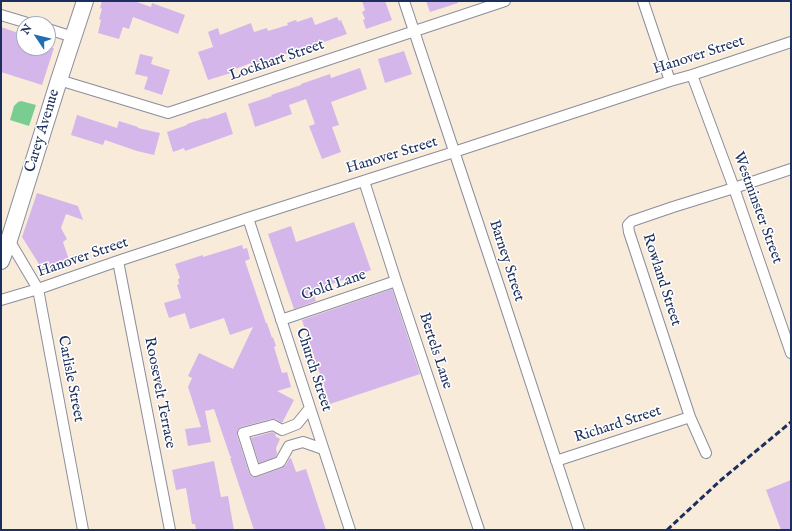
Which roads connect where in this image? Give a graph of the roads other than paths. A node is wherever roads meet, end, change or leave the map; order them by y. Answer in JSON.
{"nodes":[{"id":1,"x":85,"y":1,"type":"edge"},
{"id":2,"x":404,"y":1,"type":"edge"},
{"id":3,"x":505,"y":1,"type":"edge"},
{"id":4,"x":643,"y":1,"type":"edge"},
{"id":5,"x":1,"y":15,"type":"edge"},
{"id":6,"x":16,"y":20,"type":"edge"},
{"id":7,"x":414,"y":31,"type":"junction"},
{"id":8,"x":56,"y":32,"type":"edge"},
{"id":9,"x":73,"y":37,"type":"junction"},
{"id":10,"x":791,"y":42,"type":"edge"},
{"id":11,"x":692,"y":75,"type":"junction"},
{"id":12,"x":59,"y":80,"type":"junction"},
{"id":13,"x":670,"y":81,"type":"junction"},
{"id":14,"x":454,"y":152,"type":"junction"},
{"id":15,"x":791,"y":169,"type":"edge"},
{"id":16,"x":364,"y":180,"type":"junction"},
{"id":17,"x":734,"y":188,"type":"junction"},
{"id":18,"x":248,"y":218,"type":"junction"},
{"id":19,"x":9,"y":240,"type":"junction"},
{"id":20,"x":1,"y":261,"type":"edge"},
{"id":21,"x":118,"y":261,"type":"junction"},
{"id":22,"x":396,"y":281,"type":"junction"},
{"id":23,"x":38,"y":289,"type":"junction"},
{"id":24,"x":1,"y":300,"type":"edge"},
{"id":25,"x":281,"y":320,"type":"junction"},
{"id":26,"x":791,"y":353,"type":"edge"},
{"id":27,"x":310,"y":408,"type":"junction"},
{"id":28,"x":690,"y":417,"type":"junction"},
{"id":29,"x":324,"y":449,"type":"junction"},
{"id":30,"x":706,"y":453,"type":"dead end"},
{"id":31,"x":556,"y":461,"type":"junction"},
{"id":32,"x":83,"y":530,"type":"edge"},
{"id":33,"x":170,"y":530,"type":"edge"},
{"id":34,"x":350,"y":530,"type":"edge"},
{"id":35,"x":479,"y":530,"type":"edge"},
{"id":36,"x":579,"y":530,"type":"edge"}],
"edges":[{"from":1,"to":9,"type":"main road","name":"Carey Avenue"},
{"from":2,"to":7,"type":"street","name":"Barney Street"},
{"from":3,"to":7,"type":"street","name":"Lockhart Street"},
{"from":4,"to":13,"type":"street"},
{"from":5,"to":6,"type":"street"},
{"from":7,"to":12,"type":"street","name":"Lockhart Street"},
{"from":7,"to":14,"type":"street","name":"Barney Street"},
{"from":8,"to":9,"type":"street"},
{"from":9,"to":12,"type":"main road","name":"Carey Avenue"},
{"from":10,"to":11,"type":"street","name":"Hanover Street"},
{"from":11,"to":13,"type":"street","name":"Hanover Street"},
{"from":11,"to":17,"type":"street","name":"Westminster Street"},
{"from":12,"to":19,"type":"main road","name":"Carey Avenue"},
{"from":13,"to":14,"type":"street","name":"Hanover Street"},
{"from":14,"to":16,"type":"street","name":"Hanover Street"},
{"from":14,"to":31,"type":"street","name":"Barney Street"},
{"from":15,"to":17,"type":"street","name":"Rowland Street"},
{"from":16,"to":18,"type":"street","name":"Hanover Street"},
{"from":16,"to":22,"type":"street","name":"Bertels Lane"},
{"from":17,"to":26,"type":"street","name":"Westminster Street"},
{"from":17,"to":28,"type":"street","name":"Rowland Street"},
{"from":18,"to":21,"type":"street","name":"Hanover Street"},
{"from":18,"to":25,"type":"street","name":"Church Street"},
{"from":19,"to":20,"type":"main road","name":"Carey Avenue"},
{"from":19,"to":23,"type":"street","name":"Carlisle Street"},
{"from":21,"to":23,"type":"street","name":"Hanover Street"},
{"from":21,"to":33,"type":"street","name":"Roosevelt Terrace"},
{"from":22,"to":25,"type":"street","name":"Gold Lane"},
{"from":22,"to":35,"type":"street","name":"Bertels Lane"},
{"from":23,"to":24,"type":"street","name":"Hanover Street"},
{"from":23,"to":32,"type":"street","name":"Carlisle Street"},
{"from":25,"to":27,"type":"street","name":"Church Street"},
{"from":27,"to":29,"type":"street","name":"Church Street"},
{"from":27,"to":29,"type":"street"},
{"from":28,"to":30,"type":"street"},
{"from":28,"to":31,"type":"street","name":"Richard Street"},
{"from":29,"to":34,"type":"street","name":"Church Street"},
{"from":31,"to":36,"type":"street","name":"Barney Street"}]}
